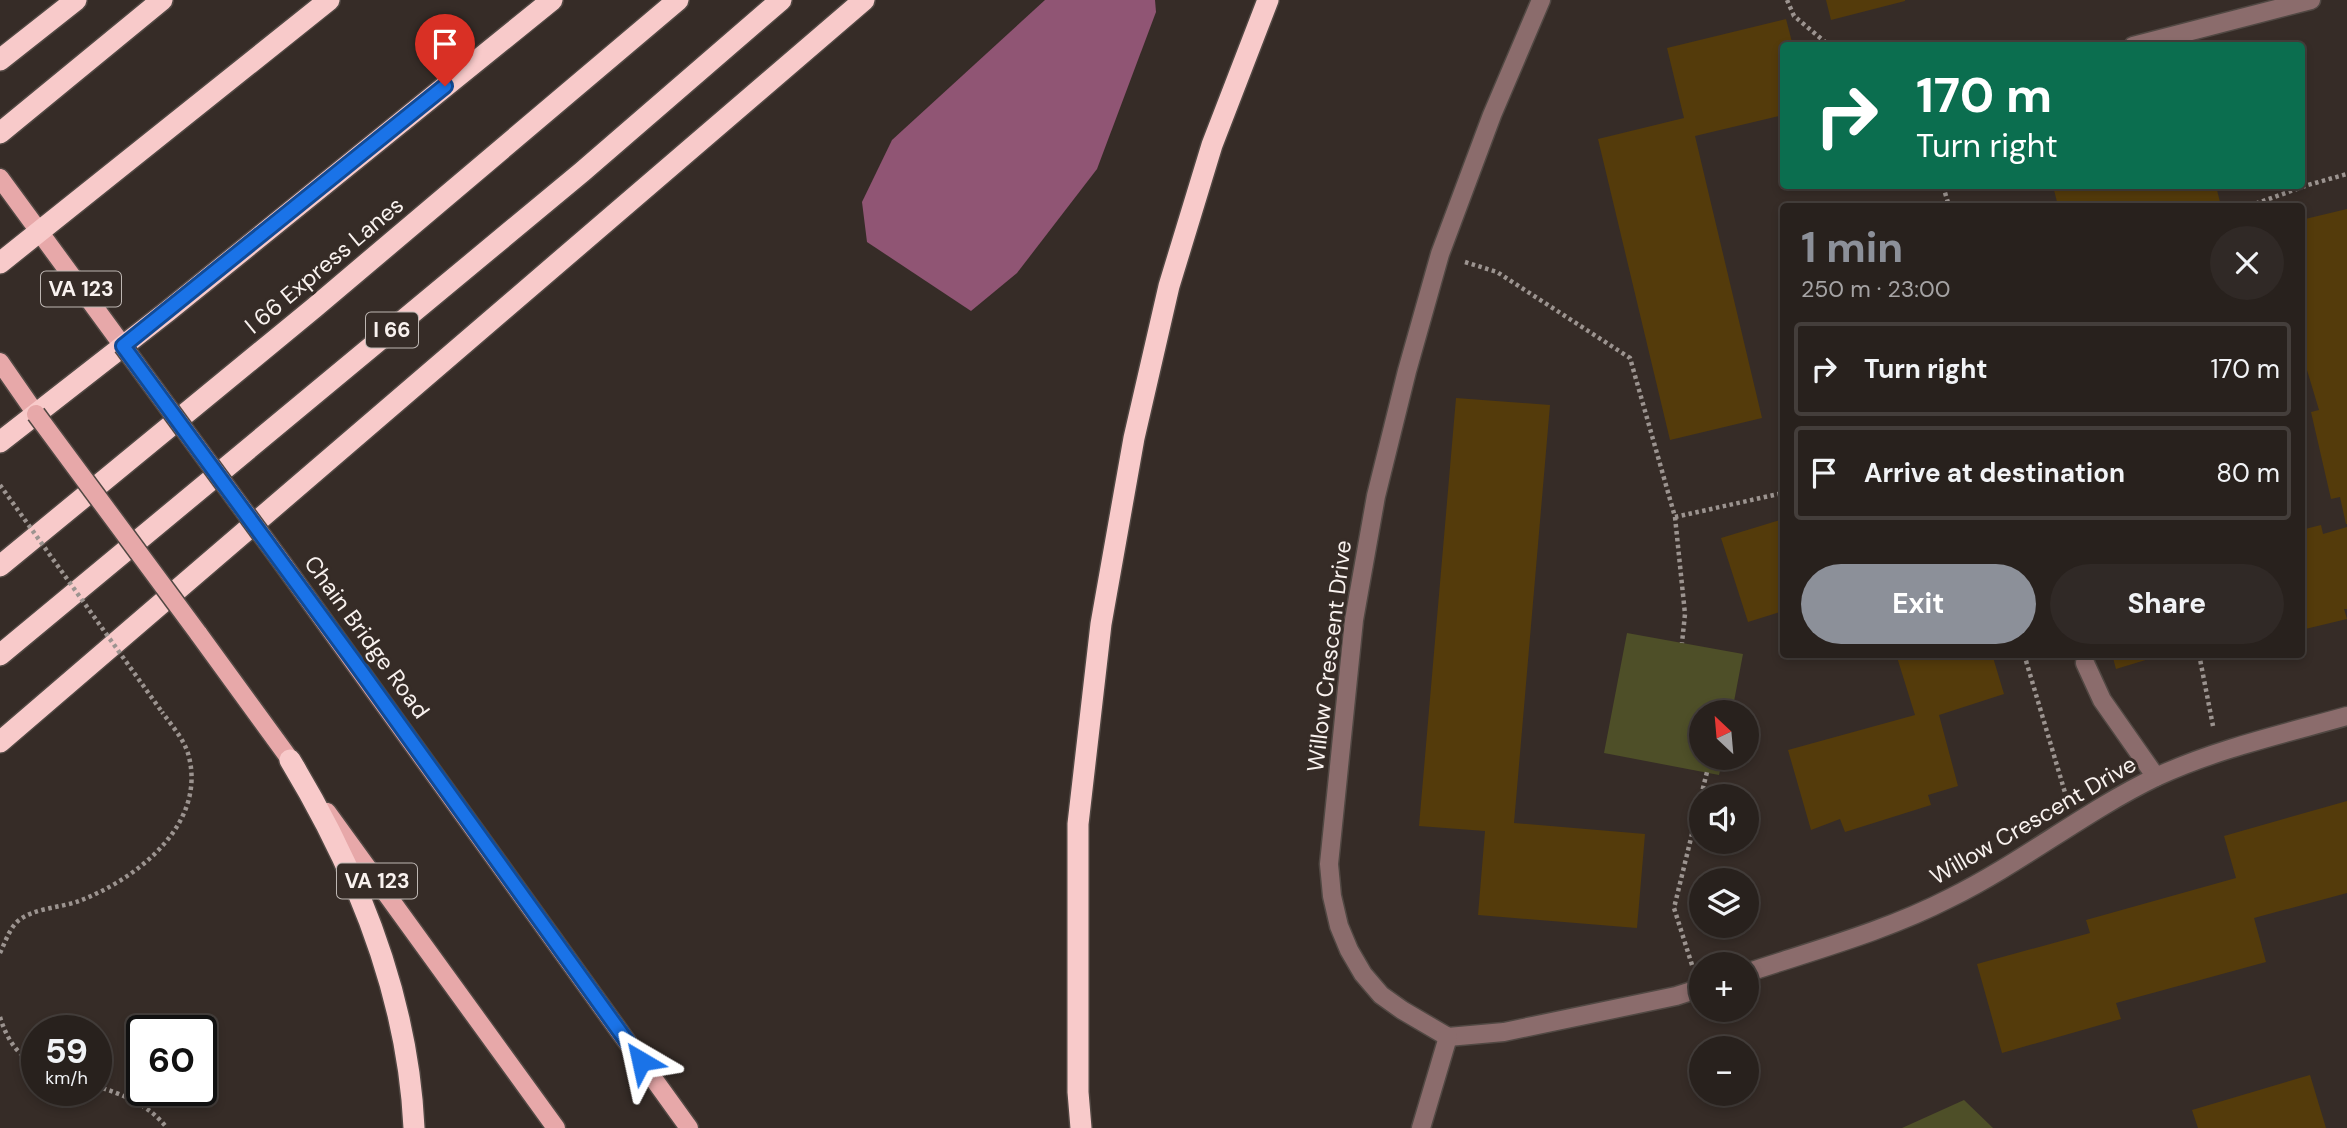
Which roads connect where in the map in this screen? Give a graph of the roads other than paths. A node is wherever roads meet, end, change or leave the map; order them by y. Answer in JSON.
{"nodes":[{"id":1,"x":76,"y":0,"type":"edge"},
{"id":2,"x":162,"y":0,"type":"edge"},
{"id":3,"x":329,"y":0,"type":"edge"},
{"id":4,"x":552,"y":0,"type":"edge"},
{"id":5,"x":678,"y":0,"type":"edge"},
{"id":6,"x":781,"y":0,"type":"edge"},
{"id":7,"x":864,"y":0,"type":"edge"},
{"id":8,"x":1268,"y":0,"type":"edge"},
{"id":9,"x":1541,"y":0,"type":"edge"},
{"id":10,"x":2311,"y":0,"type":"edge"},
{"id":11,"x":2148,"y":42,"type":"edge"},
{"id":12,"x":0,"y":60,"type":"edge"},
{"id":13,"x":0,"y":133,"type":"edge"},
{"id":14,"x":0,"y":178,"type":"edge"},
{"id":15,"x":39,"y":232,"type":"junction"},
{"id":16,"x":0,"y":263,"type":"edge"},
{"id":17,"x":123,"y":346,"type":"junction"},
{"id":18,"x":0,"y":362,"type":"edge"},
{"id":19,"x":36,"y":414,"type":"junction"},
{"id":20,"x":0,"y":442,"type":"edge"},
{"id":21,"x":0,"y":566,"type":"edge"},
{"id":22,"x":0,"y":656,"type":"edge"},
{"id":23,"x":2085,"y":663,"type":"dead end"},
{"id":24,"x":2347,"y":716,"type":"edge"},
{"id":25,"x":0,"y":742,"type":"edge"},
{"id":26,"x":290,"y":760,"type":"junction"},
{"id":27,"x":2156,"y":777,"type":"junction"},
{"id":28,"x":1759,"y":969,"type":"edge"},
{"id":29,"x":1689,"y":992,"type":"edge"},
{"id":30,"x":1448,"y":1037,"type":"junction"},
{"id":31,"x":414,"y":1128,"type":"edge"},
{"id":32,"x":555,"y":1128,"type":"edge"},
{"id":33,"x":689,"y":1128,"type":"edge"},
{"id":34,"x":1080,"y":1128,"type":"edge"},
{"id":35,"x":1422,"y":1128,"type":"edge"}],
"edges":[{"from":1,"to":12,"type":"highway"},
{"from":2,"to":13,"type":"highway"},
{"from":3,"to":15,"type":"highway"},
{"from":4,"to":17,"type":"highway"},
{"from":5,"to":21,"type":"highway","name":"I 66 Express Lanes"},
{"from":6,"to":22,"type":"highway","number":"I 66"},
{"from":7,"to":25,"type":"highway"},
{"from":8,"to":34,"type":"highway"},
{"from":9,"to":30,"type":"street","name":"Willow Crescent Drive"},
{"from":10,"to":11,"type":"street"},
{"from":14,"to":15,"type":"main road","name":"Chain Bridge Road","number":"VA 123"},
{"from":15,"to":16,"type":"highway"},
{"from":15,"to":17,"type":"main road","name":"Chain Bridge Road","number":"VA 123"},
{"from":17,"to":19,"type":"highway"},
{"from":17,"to":33,"type":"main road","name":"Chain Bridge Road","number":"VA 123","bridge":true},
{"from":18,"to":19,"type":"main road","number":"VA 123"},
{"from":19,"to":20,"type":"highway"},
{"from":19,"to":26,"type":"main road","number":"VA 123","bridge":true},
{"from":23,"to":27,"type":"street"},
{"from":24,"to":27,"type":"street","name":"Willow Crescent Drive"},
{"from":26,"to":31,"type":"highway"},
{"from":26,"to":32,"type":"main road","number":"VA 123"},
{"from":27,"to":28,"type":"street","name":"Willow Crescent Drive"},
{"from":29,"to":30,"type":"street"},
{"from":30,"to":35,"type":"street"}]}
